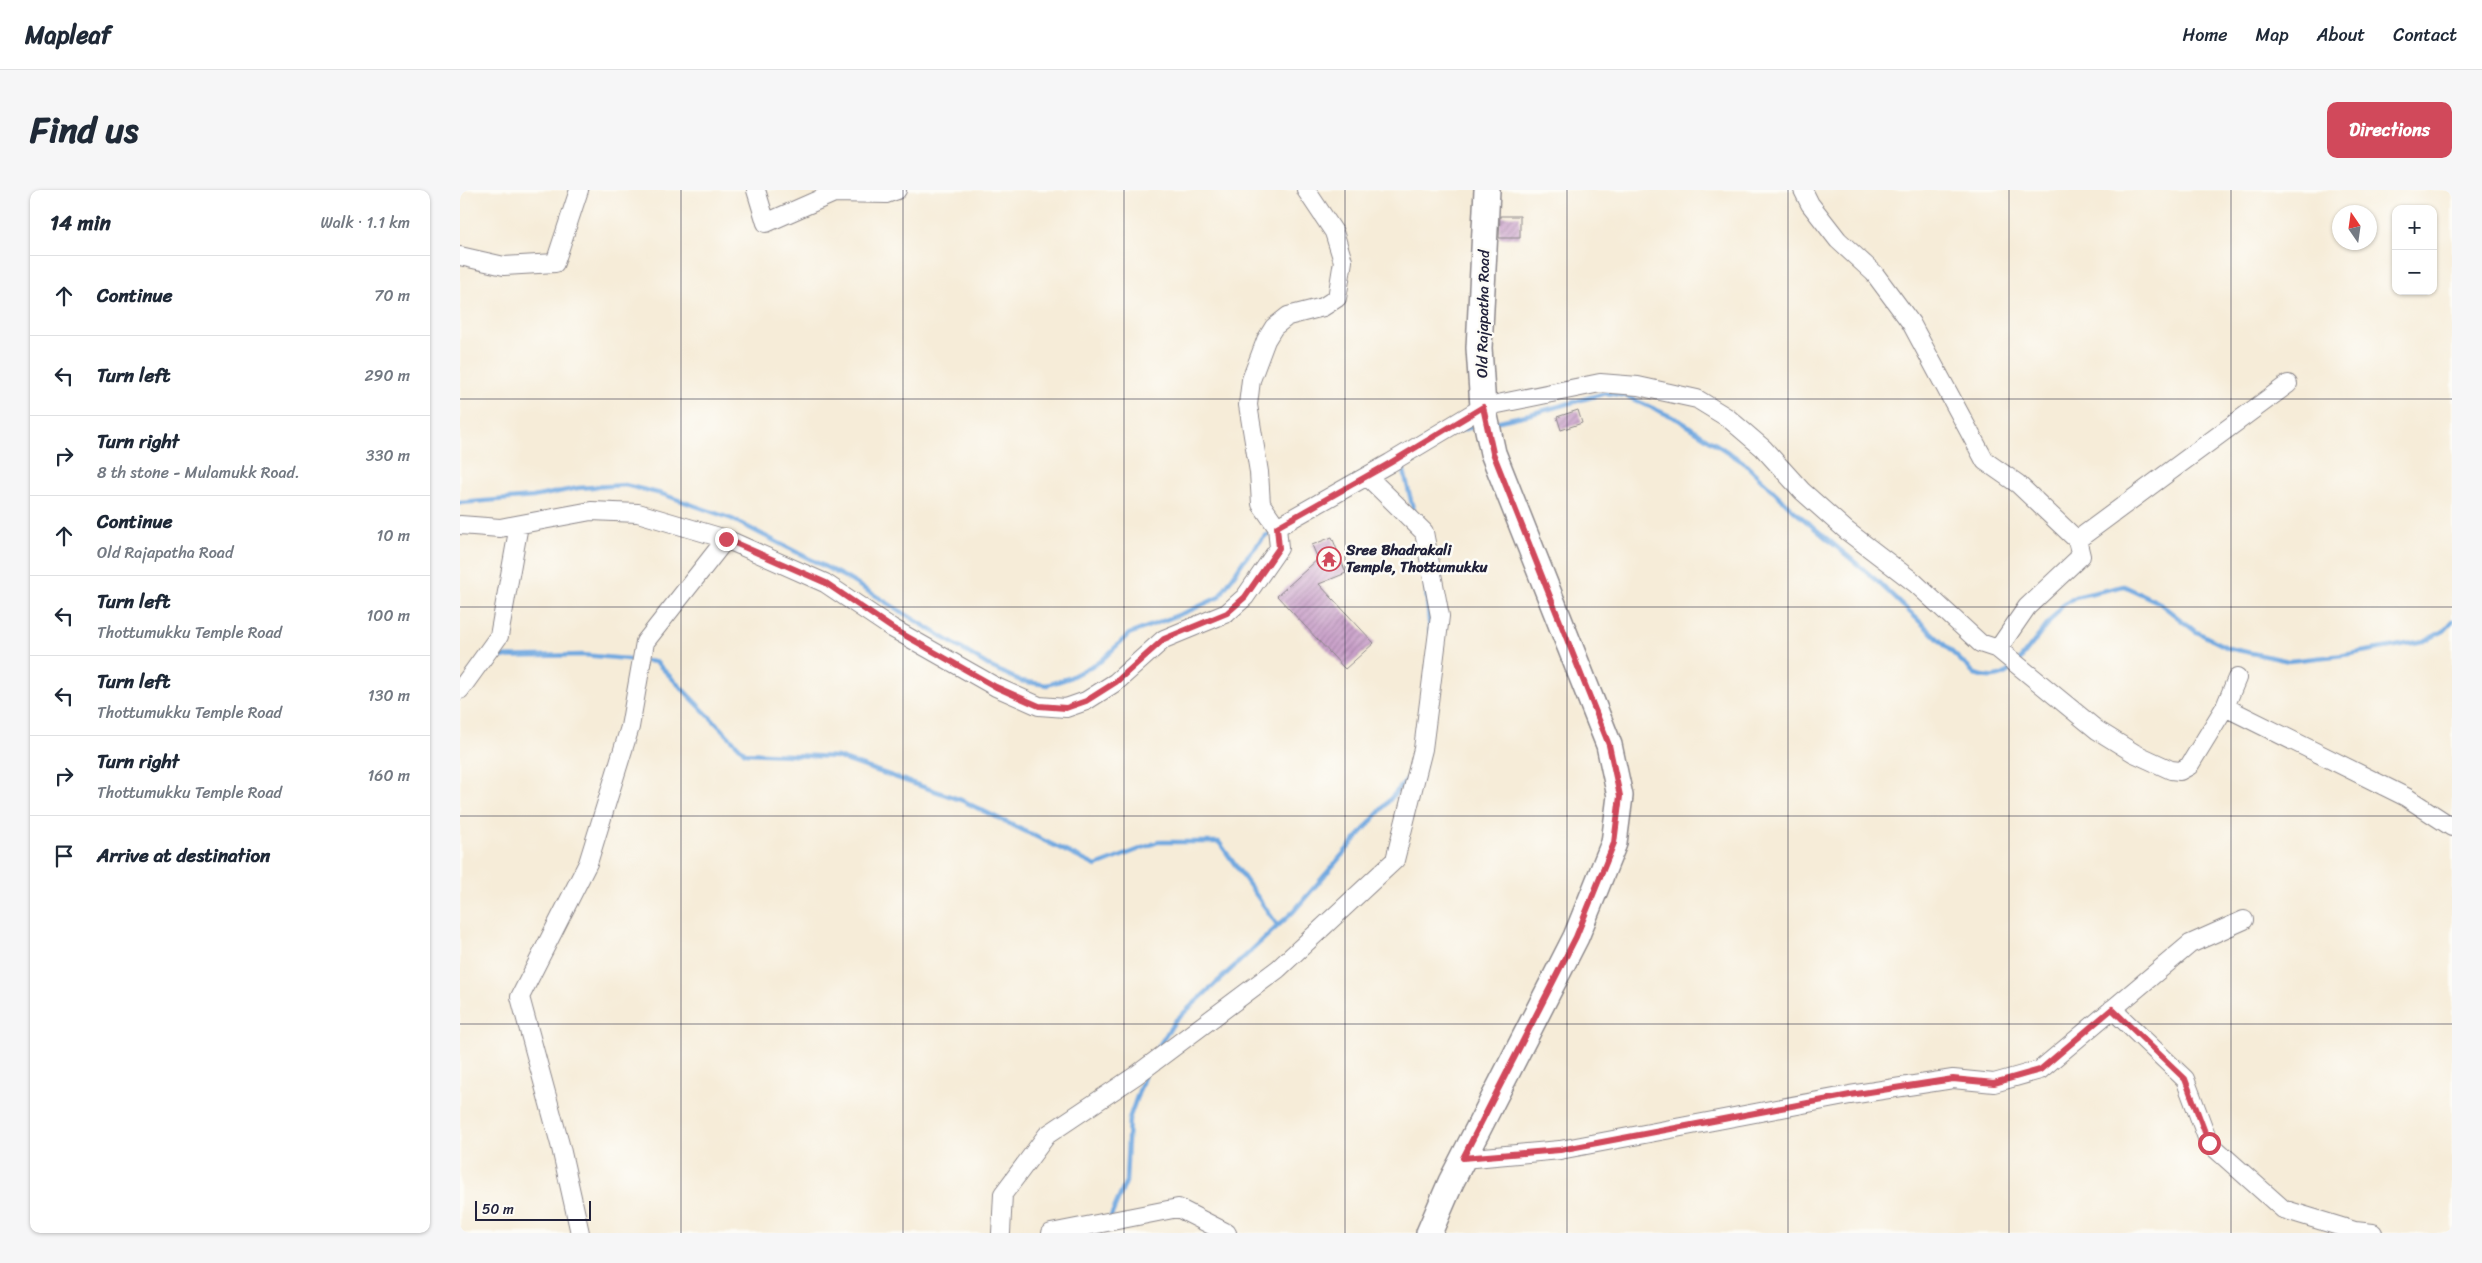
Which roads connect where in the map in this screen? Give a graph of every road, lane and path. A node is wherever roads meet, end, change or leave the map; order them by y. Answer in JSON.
{"nodes":[{"id":1,"x":579,"y":190,"type":"edge"},
{"id":2,"x":756,"y":190,"type":"edge"},
{"id":3,"x":897,"y":190,"type":"edge"},
{"id":4,"x":1306,"y":190,"type":"edge"},
{"id":5,"x":1488,"y":190,"type":"edge"},
{"id":6,"x":1803,"y":190,"type":"edge"},
{"id":7,"x":460,"y":256,"type":"edge"},
{"id":8,"x":2288,"y":384,"type":"dead end"},
{"id":9,"x":1484,"y":410,"type":"junction"},
{"id":10,"x":1371,"y":481,"type":"junction"},
{"id":11,"x":460,"y":525,"type":"edge"},
{"id":12,"x":519,"y":525,"type":"junction"},
{"id":13,"x":1277,"y":527,"type":"junction"},
{"id":14,"x":726,"y":539,"type":"junction"},
{"id":15,"x":2077,"y":540,"type":"junction"},
{"id":16,"x":2008,"y":656,"type":"junction"},
{"id":17,"x":2237,"y":678,"type":"dead end"},
{"id":18,"x":460,"y":690,"type":"edge"},
{"id":19,"x":2225,"y":707,"type":"junction"},
{"id":20,"x":2452,"y":827,"type":"edge"},
{"id":21,"x":2244,"y":920,"type":"dead end"},
{"id":22,"x":2112,"y":1009,"type":"junction"},
{"id":23,"x":1463,"y":1158,"type":"junction"},
{"id":24,"x":580,"y":1233,"type":"edge"},
{"id":25,"x":1001,"y":1233,"type":"edge"},
{"id":26,"x":1051,"y":1233,"type":"edge"},
{"id":27,"x":1227,"y":1233,"type":"edge"},
{"id":28,"x":1429,"y":1233,"type":"edge"},
{"id":29,"x":2373,"y":1233,"type":"edge"}],
"edges":[{"from":1,"to":7,"type":"street"},
{"from":2,"to":3,"type":"street"},
{"from":4,"to":13,"type":"street"},
{"from":5,"to":9,"type":"main road","name":"Old Rajapatha Road"},
{"from":6,"to":15,"type":"street"},
{"from":8,"to":15,"type":"street"},
{"from":9,"to":10,"type":"street"},
{"from":9,"to":16,"type":"street"},
{"from":9,"to":23,"type":"main road","name":"Old Rajapatha Road"},
{"from":10,"to":13,"type":"street"},
{"from":10,"to":25,"type":"street"},
{"from":11,"to":12,"type":"street"},
{"from":12,"to":14,"type":"street"},
{"from":12,"to":18,"type":"street"},
{"from":13,"to":14,"type":"street"},
{"from":14,"to":24,"type":"street"},
{"from":15,"to":16,"type":"street"},
{"from":16,"to":19,"type":"street"},
{"from":17,"to":19,"type":"street"},
{"from":19,"to":20,"type":"street"},
{"from":21,"to":22,"type":"street"},
{"from":22,"to":23,"type":"street"},
{"from":22,"to":29,"type":"street"},
{"from":23,"to":28,"type":"main road","name":"Old Rajapatha Road"},
{"from":26,"to":27,"type":"street"}]}
